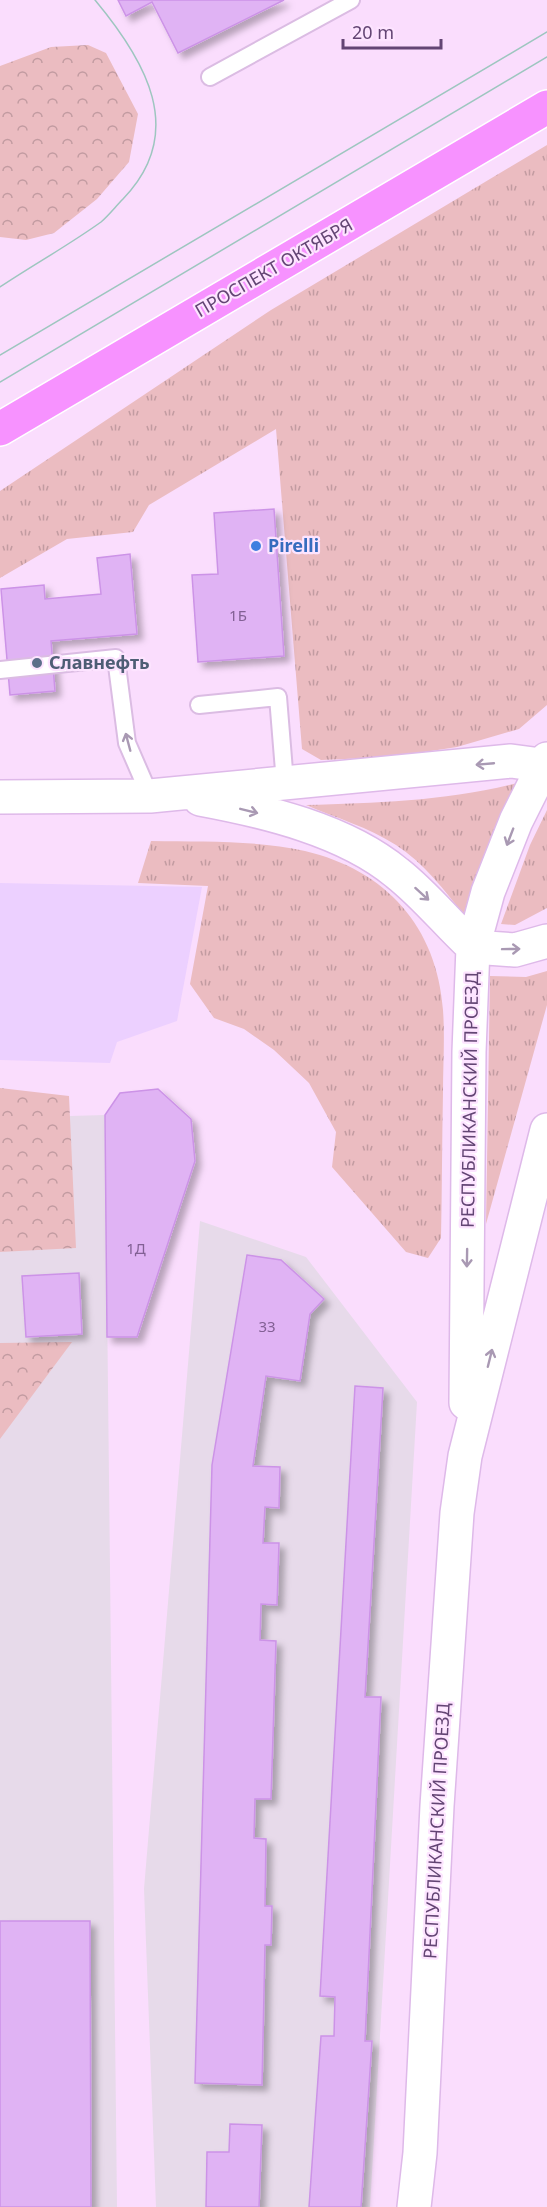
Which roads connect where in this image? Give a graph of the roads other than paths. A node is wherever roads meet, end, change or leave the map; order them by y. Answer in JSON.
{"nodes":[{"id":1,"x":351,"y":0,"type":"edge"},
{"id":2,"x":210,"y":77,"type":"dead end"},
{"id":3,"x":547,"y":107,"type":"edge"},
{"id":4,"x":0,"y":429,"type":"edge"},
{"id":5,"x":0,"y":670,"type":"edge"},
{"id":6,"x":199,"y":705,"type":"dead end"},
{"id":7,"x":546,"y":763,"type":"edge"},
{"id":8,"x":285,"y":783,"type":"junction"},
{"id":9,"x":0,"y":790,"type":"edge"},
{"id":10,"x":150,"y":796,"type":"junction"},
{"id":11,"x":547,"y":941,"type":"edge"},
{"id":12,"x":473,"y":947,"type":"junction"},
{"id":13,"x":547,"y":1130,"type":"edge"},
{"id":14,"x":465,"y":1456,"type":"junction"},
{"id":15,"x":414,"y":2207,"type":"edge"}],
"edges":[{"from":1,"to":2,"type":"lane"},
{"from":3,"to":4,"type":"main road","name":"ПРОСПЕКТ ОКТЯБРЯ"},
{"from":10,"to":5,"type":"lane","one_way":true},
{"from":6,"to":8,"type":"lane"},
{"from":7,"to":8,"type":"main road","one_way":true},
{"from":7,"to":12,"type":"main road","name":"РЕСПУБЛИКАНСКИЙ ПРОЕЗД","one_way":true},
{"from":8,"to":10,"type":"main road"},
{"from":9,"to":10,"type":"main road"},
{"from":10,"to":12,"type":"main road","one_way":true},
{"from":12,"to":11,"type":"main road","one_way":true},
{"from":12,"to":14,"type":"main road","name":"РЕСПУБЛИКАНСКИЙ ПРОЕЗД","one_way":true},
{"from":14,"to":13,"type":"main road","name":"РЕСПУБЛИКАНСКИЙ ПРОЕЗД","one_way":true},
{"from":14,"to":15,"type":"main road","name":"РЕСПУБЛИКАНСКИЙ ПРОЕЗД"}]}
